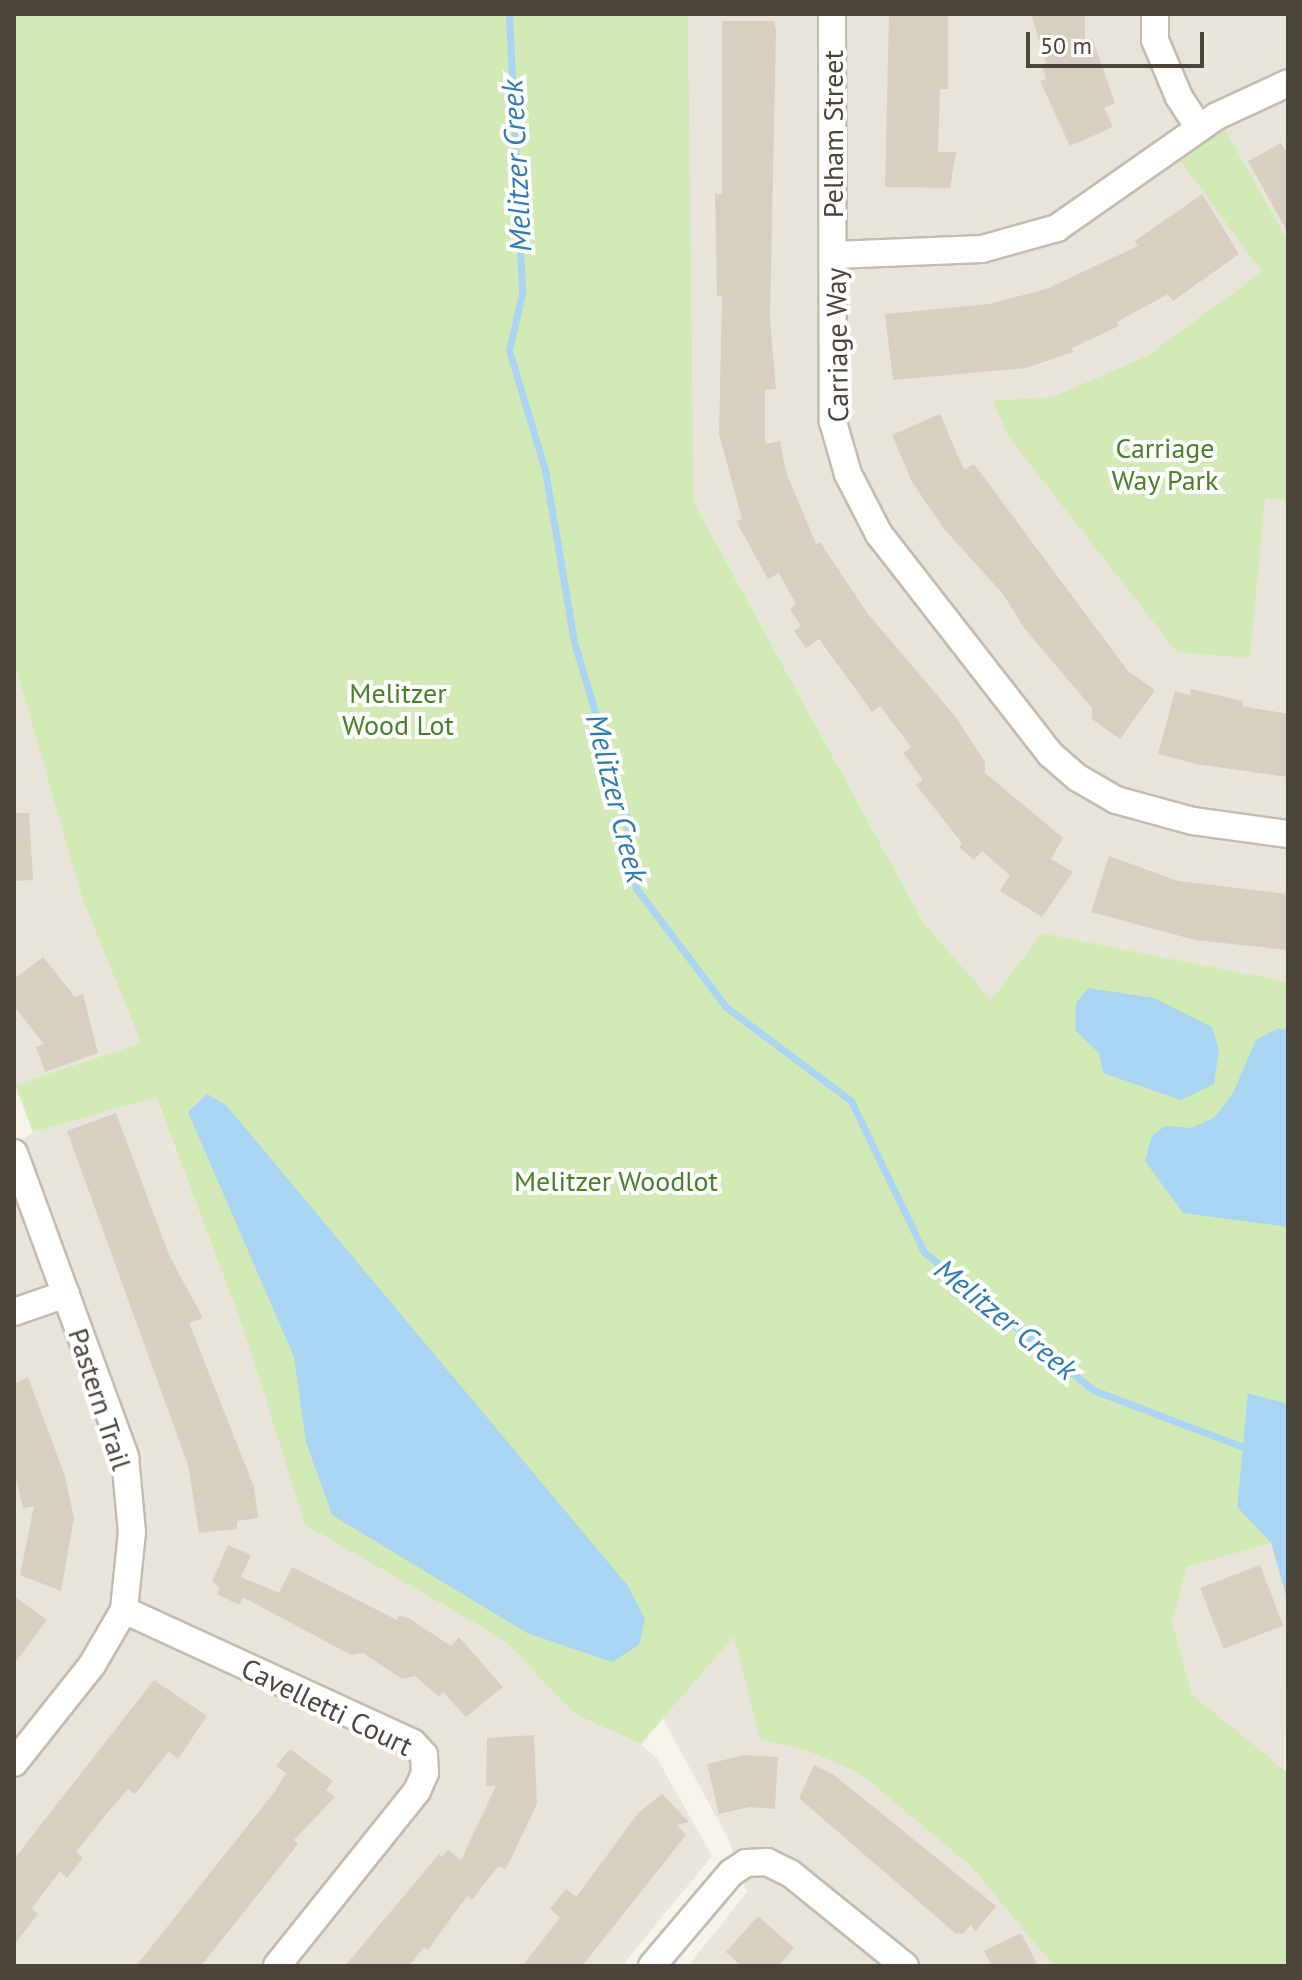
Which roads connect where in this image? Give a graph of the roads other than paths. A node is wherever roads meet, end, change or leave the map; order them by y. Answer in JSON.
{"nodes":[{"id":1,"x":832,"y":14,"type":"edge"},
{"id":2,"x":1155,"y":14,"type":"edge"},
{"id":3,"x":1288,"y":83,"type":"edge"},
{"id":4,"x":1199,"y":128,"type":"junction"},
{"id":5,"x":834,"y":255,"type":"junction"},
{"id":6,"x":1288,"y":834,"type":"edge"},
{"id":7,"x":14,"y":1153,"type":"edge"},
{"id":8,"x":66,"y":1294,"type":"junction"},
{"id":9,"x":14,"y":1312,"type":"edge"},
{"id":10,"x":124,"y":1610,"type":"junction"},
{"id":11,"x":14,"y":1763,"type":"edge"},
{"id":12,"x":277,"y":1966,"type":"edge"},
{"id":13,"x":652,"y":1966,"type":"edge"},
{"id":14,"x":905,"y":1966,"type":"edge"}],
"edges":[{"from":1,"to":5,"type":"street","name":"Pelham Street"},
{"from":2,"to":4,"type":"street"},
{"from":3,"to":4,"type":"street","name":"Carriage Way"},
{"from":4,"to":5,"type":"street","name":"Carriage Way"},
{"from":5,"to":6,"type":"street","name":"Carriage Way"},
{"from":7,"to":8,"type":"street","name":"Pastern Trail"},
{"from":8,"to":9,"type":"street"},
{"from":8,"to":10,"type":"street","name":"Pastern Trail"},
{"from":10,"to":11,"type":"street","name":"Pastern Trail"},
{"from":10,"to":12,"type":"street","name":"Cavelletti Court"},
{"from":13,"to":14,"type":"street"}]}
